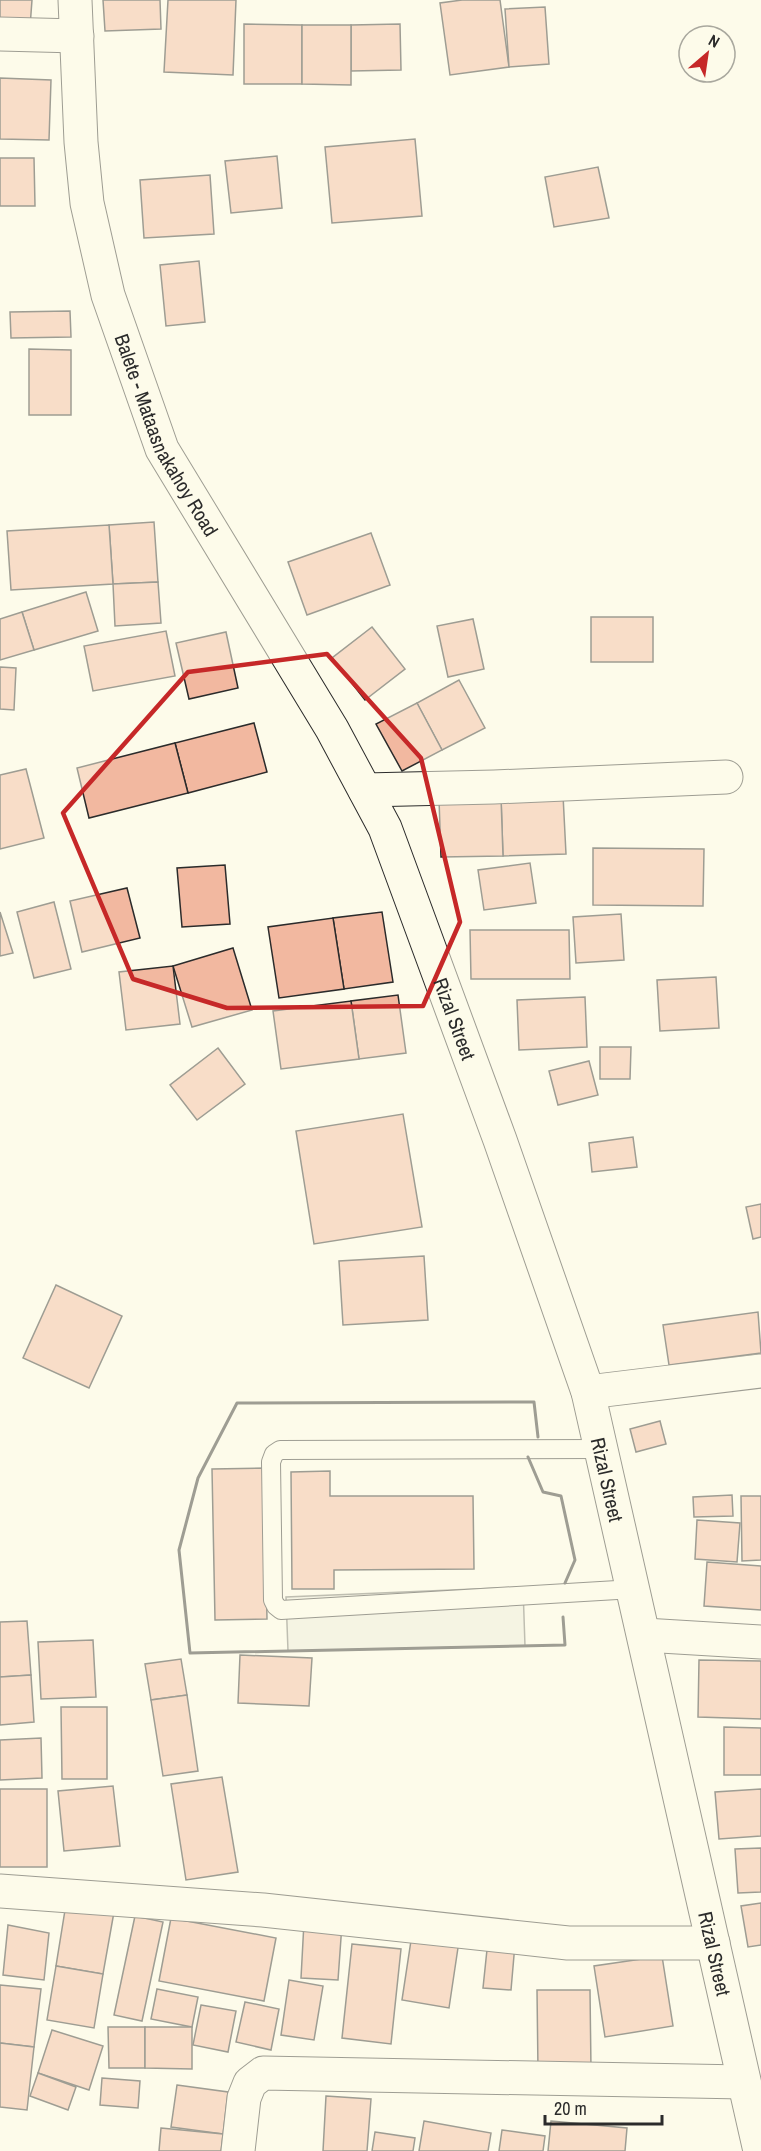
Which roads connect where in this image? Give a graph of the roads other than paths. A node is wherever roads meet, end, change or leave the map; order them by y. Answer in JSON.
{"nodes":[{"id":1,"x":75,"y":0,"type":"edge"},
{"id":2,"x":0,"y":34,"type":"edge"},
{"id":3,"x":77,"y":36,"type":"junction"},
{"id":4,"x":726,"y":777,"type":"dead end"},
{"id":5,"x":365,"y":789,"type":"junction"},
{"id":6,"x":385,"y":828,"type":"joint"},
{"id":7,"x":761,"y":1371,"type":"edge"},
{"id":8,"x":588,"y":1392,"type":"junction"},
{"id":9,"x":602,"y":1449,"type":"junction"},
{"id":10,"x":634,"y":1589,"type":"junction"},
{"id":11,"x":644,"y":1635,"type":"junction"},
{"id":12,"x":761,"y":1642,"type":"edge"},
{"id":13,"x":0,"y":1891,"type":"edge"},
{"id":14,"x":712,"y":1943,"type":"junction"},
{"id":15,"x":743,"y":2082,"type":"junction"},
{"id":16,"x":238,"y":2151,"type":"edge"},
{"id":17,"x":760,"y":2151,"type":"edge"}],
"edges":[{"from":1,"to":3,"type":"main road","name":"Balete - Mataasnakahoy Road"},
{"from":2,"to":3,"type":"main road"},
{"from":3,"to":5,"type":"main road","name":"Balete - Mataasnakahoy Road"},
{"from":4,"to":5,"type":"main road"},
{"from":5,"to":6,"type":"main road","name":"Balete - Mataasnakahoy Road"},
{"from":6,"to":8,"type":"main road","name":"Rizal Street"},
{"from":7,"to":8,"type":"main road"},
{"from":8,"to":9,"type":"main road","name":"Rizal Street"},
{"from":9,"to":10,"type":"main road","name":"Rizal Street"},
{"from":9,"to":10,"type":"lane"},
{"from":10,"to":11,"type":"main road","name":"Rizal Street"},
{"from":11,"to":12,"type":"main road"},
{"from":11,"to":14,"type":"main road","name":"Rizal Street"},
{"from":13,"to":14,"type":"main road"},
{"from":14,"to":15,"type":"main road","name":"Rizal Street"},
{"from":15,"to":16,"type":"main road"},
{"from":15,"to":17,"type":"main road","name":"Rizal Street"}]}
